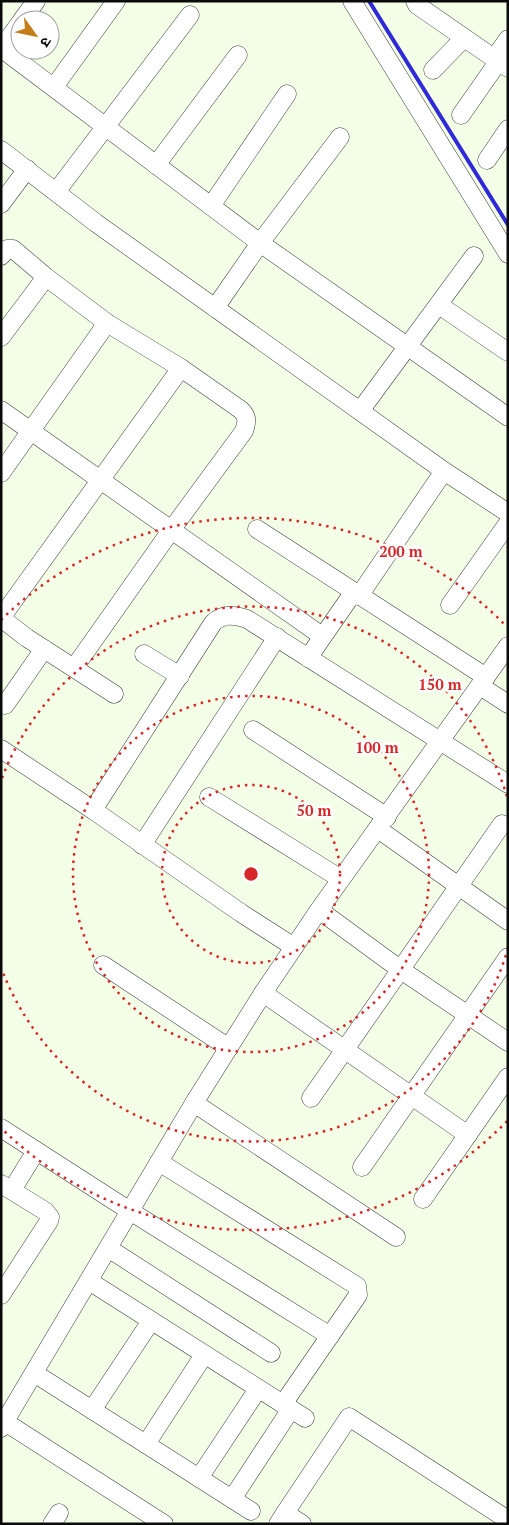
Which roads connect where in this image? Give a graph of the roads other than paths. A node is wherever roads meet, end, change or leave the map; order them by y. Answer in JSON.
{"nodes":[{"id":1,"x":352,"y":1,"type":"edge"},
{"id":2,"x":415,"y":1,"type":"edge"},
{"id":3,"x":110,"y":3,"type":"edge"},
{"id":4,"x":190,"y":15,"type":"dead end"},
{"id":5,"x":10,"y":36,"type":"edge"},
{"id":6,"x":464,"y":38,"type":"junction"},
{"id":7,"x":508,"y":39,"type":"edge"},
{"id":8,"x":1,"y":49,"type":"edge"},
{"id":9,"x":238,"y":55,"type":"dead end"},
{"id":10,"x":500,"y":63,"type":"edge"},
{"id":11,"x":433,"y":70,"type":"dead end"},
{"id":12,"x":54,"y":87,"type":"junction"},
{"id":13,"x":287,"y":94,"type":"dead end"},
{"id":14,"x":461,"y":115,"type":"dead end"},
{"id":15,"x":106,"y":126,"type":"junction"},
{"id":16,"x":508,"y":129,"type":"edge"},
{"id":17,"x":340,"y":137,"type":"dead end"},
{"id":18,"x":1,"y":150,"type":"edge"},
{"id":19,"x":487,"y":160,"type":"dead end"},
{"id":20,"x":156,"y":166,"type":"junction"},
{"id":21,"x":27,"y":169,"type":"junction"},
{"id":22,"x":56,"y":192,"type":"junction"},
{"id":23,"x":1,"y":204,"type":"edge"},
{"id":24,"x":210,"y":206,"type":"junction"},
{"id":25,"x":260,"y":244,"type":"junction"},
{"id":26,"x":508,"y":254,"type":"edge"},
{"id":27,"x":1,"y":256,"type":"edge"},
{"id":28,"x":474,"y":256,"type":"dead end"},
{"id":29,"x":46,"y":277,"type":"junction"},
{"id":30,"x":439,"y":305,"type":"junction"},
{"id":31,"x":215,"y":308,"type":"junction"},
{"id":32,"x":106,"y":323,"type":"junction"},
{"id":33,"x":1,"y":337,"type":"edge"},
{"id":34,"x":408,"y":346,"type":"junction"},
{"id":35,"x":508,"y":352,"type":"edge"},
{"id":36,"x":181,"y":368,"type":"junction"},
{"id":37,"x":1,"y":410,"type":"edge"},
{"id":38,"x":360,"y":411,"type":"junction"},
{"id":39,"x":508,"y":417,"type":"edge"},
{"id":40,"x":30,"y":430,"type":"junction"},
{"id":41,"x":444,"y":471,"type":"junction"},
{"id":42,"x":1,"y":472,"type":"edge"},
{"id":43,"x":101,"y":481,"type":"junction"},
{"id":44,"x":508,"y":513,"type":"edge"},
{"id":45,"x":508,"y":523,"type":"edge"},
{"id":46,"x":172,"y":529,"type":"junction"},
{"id":47,"x":257,"y":530,"type":"dead end"},
{"id":48,"x":356,"y":595,"type":"junction"},
{"id":49,"x":450,"y":605,"type":"dead end"},
{"id":50,"x":322,"y":636,"type":"junction"},
{"id":51,"x":276,"y":637,"type":"junction"},
{"id":52,"x":508,"y":646,"type":"edge"},
{"id":53,"x":44,"y":649,"type":"junction"},
{"id":54,"x":144,"y":654,"type":"dead end"},
{"id":55,"x":308,"y":658,"type":"junction"},
{"id":56,"x":74,"y":668,"type":"junction"},
{"id":57,"x":180,"y":676,"type":"junction"},
{"id":58,"x":483,"y":681,"type":"junction"},
{"id":59,"x":114,"y":694,"type":"dead end"},
{"id":60,"x":508,"y":704,"type":"edge"},
{"id":61,"x":5,"y":705,"type":"dead end"},
{"id":62,"x":253,"y":730,"type":"dead end"},
{"id":63,"x":440,"y":742,"type":"junction"},
{"id":64,"x":1,"y":749,"type":"edge"},
{"id":65,"x":508,"y":784,"type":"edge"},
{"id":66,"x":210,"y":797,"type":"dead end"},
{"id":67,"x":93,"y":810,"type":"junction"},
{"id":68,"x":382,"y":823,"type":"junction"},
{"id":69,"x":502,"y":824,"type":"dead end"},
{"id":70,"x":142,"y":845,"type":"junction"},
{"id":71,"x":341,"y":879,"type":"junction"},
{"id":72,"x":458,"y":885,"type":"junction"},
{"id":73,"x":319,"y":910,"type":"junction"},
{"id":74,"x":508,"y":921,"type":"edge"},
{"id":75,"x":294,"y":947,"type":"junction"},
{"id":76,"x":508,"y":957,"type":"edge"},
{"id":77,"x":103,"y":965,"type":"dead end"},
{"id":78,"x":401,"y":970,"type":"junction"},
{"id":79,"x":263,"y":993,"type":"junction"},
{"id":80,"x":467,"y":1015,"type":"junction"},
{"id":81,"x":508,"y":1042,"type":"edge"},
{"id":82,"x":228,"y":1048,"type":"junction"},
{"id":83,"x":345,"y":1050,"type":"junction"},
{"id":84,"x":508,"y":1077,"type":"edge"},
{"id":85,"x":411,"y":1096,"type":"junction"},
{"id":86,"x":311,"y":1098,"type":"dead end"},
{"id":87,"x":194,"y":1103,"type":"junction"},
{"id":88,"x":1,"y":1128,"type":"edge"},
{"id":89,"x":468,"y":1134,"type":"junction"},
{"id":90,"x":36,"y":1151,"type":"junction"},
{"id":91,"x":159,"y":1162,"type":"junction"},
{"id":92,"x":362,"y":1168,"type":"dead end"},
{"id":93,"x":7,"y":1187,"type":"edge"},
{"id":94,"x":423,"y":1199,"type":"dead end"},
{"id":95,"x":130,"y":1211,"type":"junction"},
{"id":96,"x":396,"y":1237,"type":"dead end"},
{"id":97,"x":108,"y":1248,"type":"junction"},
{"id":98,"x":89,"y":1282,"type":"junction"},
{"id":99,"x":1,"y":1294,"type":"edge"},
{"id":100,"x":151,"y":1321,"type":"junction"},
{"id":101,"x":330,"y":1336,"type":"junction"},
{"id":102,"x":271,"y":1353,"type":"dead end"},
{"id":103,"x":204,"y":1355,"type":"junction"},
{"id":104,"x":34,"y":1373,"type":"junction"},
{"id":105,"x":258,"y":1389,"type":"junction"},
{"id":106,"x":92,"y":1410,"type":"junction"},
{"id":107,"x":293,"y":1411,"type":"junction"},
{"id":108,"x":4,"y":1417,"type":"edge"},
{"id":109,"x":146,"y":1444,"type":"junction"},
{"id":110,"x":199,"y":1478,"type":"junction"},
{"id":111,"x":232,"y":1499,"type":"junction"},
{"id":112,"x":251,"y":1511,"type":"dead end"},
{"id":113,"x":282,"y":1518,"type":"edge"},
{"id":114,"x":508,"y":1520,"type":"edge"},
{"id":115,"x":164,"y":1524,"type":"edge"},
{"id":116,"x":302,"y":1524,"type":"edge"}],
"edges":[{"from":1,"to":26,"type":"street"},
{"from":2,"to":6,"type":"street"},
{"from":3,"to":12,"type":"street"},
{"from":4,"to":15,"type":"street"},
{"from":5,"to":8,"type":"street"},
{"from":6,"to":10,"type":"street"},
{"from":6,"to":11,"type":"street"},
{"from":7,"to":10,"type":"street"},
{"from":8,"to":12,"type":"street"},
{"from":9,"to":20,"type":"street"},
{"from":10,"to":14,"type":"street"},
{"from":12,"to":15,"type":"street"},
{"from":13,"to":24,"type":"street"},
{"from":15,"to":20,"type":"street"},
{"from":15,"to":22,"type":"street"},
{"from":16,"to":19,"type":"street"},
{"from":17,"to":25,"type":"street"},
{"from":18,"to":21,"type":"street"},
{"from":20,"to":24,"type":"street"},
{"from":21,"to":22,"type":"street"},
{"from":21,"to":23,"type":"street"},
{"from":22,"to":31,"type":"street"},
{"from":24,"to":25,"type":"street"},
{"from":25,"to":31,"type":"street"},
{"from":25,"to":34,"type":"street"},
{"from":27,"to":29,"type":"street"},
{"from":28,"to":30,"type":"street"},
{"from":29,"to":32,"type":"street"},
{"from":29,"to":33,"type":"street"},
{"from":30,"to":34,"type":"street"},
{"from":30,"to":35,"type":"street"},
{"from":31,"to":38,"type":"street"},
{"from":32,"to":36,"type":"street"},
{"from":32,"to":40,"type":"street"},
{"from":34,"to":38,"type":"street"},
{"from":34,"to":39,"type":"street"},
{"from":36,"to":43,"type":"street"},
{"from":36,"to":46,"type":"street"},
{"from":37,"to":40,"type":"street"},
{"from":38,"to":41,"type":"street"},
{"from":40,"to":42,"type":"street"},
{"from":40,"to":43,"type":"street"},
{"from":41,"to":44,"type":"street"},
{"from":41,"to":48,"type":"street"},
{"from":43,"to":46,"type":"street"},
{"from":43,"to":53,"type":"street"},
{"from":45,"to":49,"type":"street"},
{"from":46,"to":50,"type":"street"},
{"from":46,"to":56,"type":"street"},
{"from":47,"to":48,"type":"street"},
{"from":48,"to":50,"type":"street"},
{"from":48,"to":58,"type":"street"},
{"from":50,"to":55,"type":"street"},
{"from":51,"to":55,"type":"street"},
{"from":51,"to":57,"type":"street"},
{"from":51,"to":70,"type":"street"},
{"from":52,"to":58,"type":"street"},
{"from":53,"to":56,"type":"street"},
{"from":53,"to":61,"type":"street"},
{"from":54,"to":57,"type":"street"},
{"from":55,"to":63,"type":"street"},
{"from":56,"to":59,"type":"street"},
{"from":57,"to":67,"type":"street"},
{"from":58,"to":60,"type":"street"},
{"from":58,"to":63,"type":"street"},
{"from":62,"to":68,"type":"street"},
{"from":63,"to":65,"type":"street"},
{"from":63,"to":68,"type":"street"},
{"from":64,"to":67,"type":"street"},
{"from":66,"to":71,"type":"street"},
{"from":67,"to":70,"type":"street"},
{"from":68,"to":71,"type":"street"},
{"from":68,"to":72,"type":"street"},
{"from":69,"to":72,"type":"street"},
{"from":70,"to":75,"type":"street"},
{"from":71,"to":73,"type":"street"},
{"from":72,"to":74,"type":"street"},
{"from":72,"to":78,"type":"street"},
{"from":73,"to":75,"type":"street"},
{"from":73,"to":78,"type":"street"},
{"from":75,"to":79,"type":"street"},
{"from":76,"to":80,"type":"street"},
{"from":77,"to":82,"type":"street"},
{"from":78,"to":80,"type":"street"},
{"from":78,"to":83,"type":"street"},
{"from":79,"to":82,"type":"street"},
{"from":79,"to":83,"type":"street"},
{"from":80,"to":81,"type":"street"},
{"from":80,"to":85,"type":"street"},
{"from":82,"to":87,"type":"street"},
{"from":83,"to":85,"type":"street"},
{"from":83,"to":86,"type":"street"},
{"from":84,"to":89,"type":"street"},
{"from":85,"to":89,"type":"street"},
{"from":85,"to":92,"type":"street"},
{"from":87,"to":91,"type":"street"},
{"from":87,"to":96,"type":"street"},
{"from":88,"to":90,"type":"street"},
{"from":89,"to":94,"type":"street"},
{"from":90,"to":93,"type":"street"},
{"from":90,"to":95,"type":"street"},
{"from":91,"to":95,"type":"street"},
{"from":91,"to":101,"type":"street"},
{"from":93,"to":99,"type":"street"},
{"from":95,"to":97,"type":"street"},
{"from":95,"to":101,"type":"street"},
{"from":97,"to":98,"type":"street"},
{"from":97,"to":102,"type":"street"},
{"from":98,"to":100,"type":"street"},
{"from":98,"to":104,"type":"street"},
{"from":100,"to":103,"type":"street"},
{"from":100,"to":106,"type":"street"},
{"from":101,"to":107,"type":"street"},
{"from":103,"to":105,"type":"street"},
{"from":103,"to":109,"type":"street"},
{"from":104,"to":106,"type":"street"},
{"from":104,"to":108,"type":"street"},
{"from":105,"to":107,"type":"street"},
{"from":105,"to":110,"type":"street"},
{"from":106,"to":109,"type":"street"},
{"from":107,"to":111,"type":"street"},
{"from":108,"to":115,"type":"street"},
{"from":109,"to":110,"type":"street"},
{"from":110,"to":111,"type":"street"},
{"from":111,"to":112,"type":"street"},
{"from":113,"to":114,"type":"street"},
{"from":113,"to":116,"type":"street"}]}
